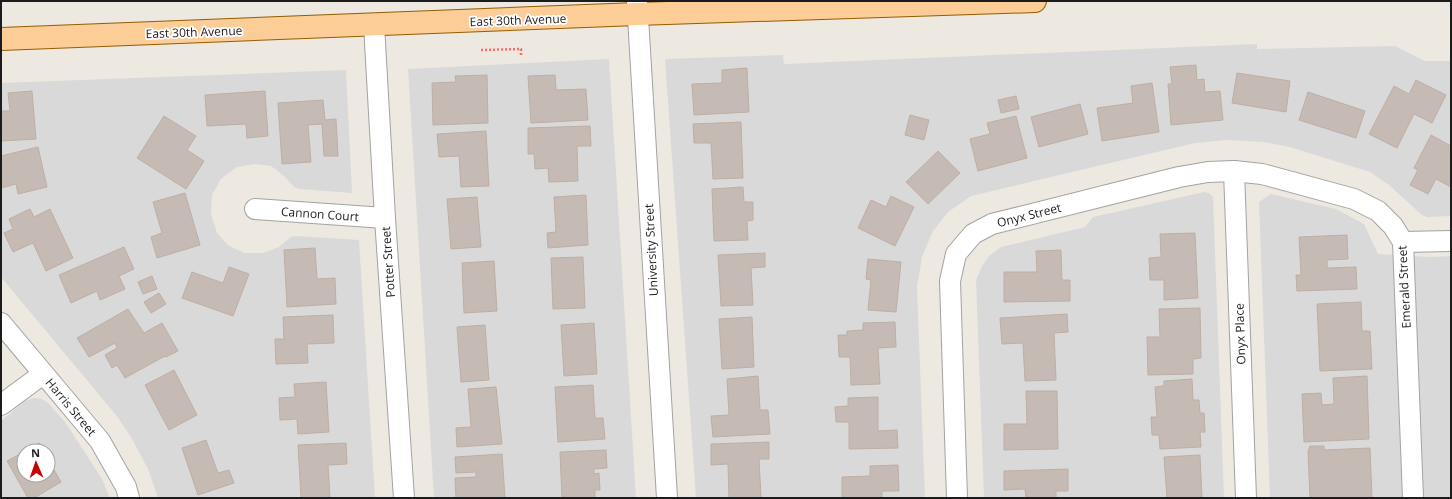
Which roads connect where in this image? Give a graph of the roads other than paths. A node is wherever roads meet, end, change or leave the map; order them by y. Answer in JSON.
{"nodes":[{"id":1,"x":1035,"y":1,"type":"edge"},
{"id":2,"x":637,"y":8,"type":"edge"},
{"id":3,"x":374,"y":25,"type":"junction"},
{"id":4,"x":1,"y":39,"type":"edge"},
{"id":5,"x":1234,"y":171,"type":"junction"},
{"id":6,"x":255,"y":209,"type":"dead end"},
{"id":7,"x":385,"y":218,"type":"junction"},
{"id":8,"x":1451,"y":241,"type":"edge"},
{"id":9,"x":1403,"y":242,"type":"junction"},
{"id":10,"x":1,"y":323,"type":"edge"},
{"id":11,"x":43,"y":374,"type":"junction"},
{"id":12,"x":1,"y":406,"type":"edge"},
{"id":13,"x":129,"y":498,"type":"edge"},
{"id":14,"x":404,"y":498,"type":"edge"},
{"id":15,"x":666,"y":498,"type":"edge"},
{"id":16,"x":957,"y":498,"type":"edge"},
{"id":17,"x":1246,"y":498,"type":"edge"},
{"id":18,"x":1413,"y":498,"type":"edge"}],
"edges":[{"from":1,"to":2,"type":"main road","name":"East 30th Avenue"},
{"from":2,"to":3,"type":"main road","name":"East 30th Avenue"},
{"from":2,"to":15,"type":"street","name":"University Street"},
{"from":3,"to":4,"type":"main road","name":"East 30th Avenue"},
{"from":3,"to":7,"type":"street","name":"Potter Street"},
{"from":5,"to":9,"type":"street","name":"Emerald Street"},
{"from":5,"to":16,"type":"street","name":"Onyx Street"},
{"from":5,"to":17,"type":"street","name":"Onyx Place"},
{"from":6,"to":7,"type":"street","name":"Cannon Court"},
{"from":7,"to":14,"type":"street","name":"Potter Street"},
{"from":8,"to":9,"type":"street"},
{"from":9,"to":18,"type":"street","name":"Emerald Street"},
{"from":10,"to":11,"type":"street","name":"Harris Street"},
{"from":11,"to":12,"type":"street"},
{"from":11,"to":13,"type":"street","name":"Harris Street"}]}
